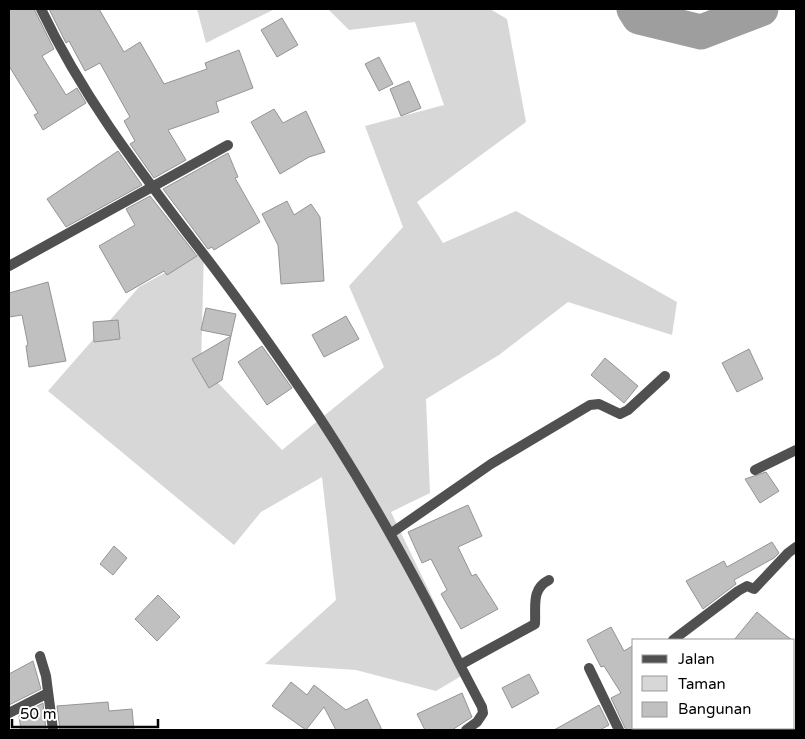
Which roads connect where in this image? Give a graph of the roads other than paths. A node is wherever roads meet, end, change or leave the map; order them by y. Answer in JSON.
{"nodes":[{"id":1,"x":41,"y":9,"type":"edge"},
{"id":2,"x":228,"y":145,"type":"dead end"},
{"id":3,"x":151,"y":188,"type":"junction"},
{"id":4,"x":9,"y":266,"type":"edge"},
{"id":5,"x":665,"y":376,"type":"dead end"},
{"id":6,"x":796,"y":450,"type":"edge"},
{"id":7,"x":755,"y":470,"type":"dead end"},
{"id":8,"x":390,"y":534,"type":"junction"},
{"id":9,"x":796,"y":547,"type":"edge"},
{"id":10,"x":549,"y":580,"type":"dead end"},
{"id":11,"x":674,"y":639,"type":"edge"},
{"id":12,"x":40,"y":656,"type":"dead end"},
{"id":13,"x":460,"y":665,"type":"junction"},
{"id":14,"x":589,"y":668,"type":"dead end"},
{"id":15,"x":48,"y":693,"type":"junction"},
{"id":16,"x":9,"y":713,"type":"edge"},
{"id":17,"x":53,"y":730,"type":"edge"},
{"id":18,"x":466,"y":730,"type":"edge"},
{"id":19,"x":619,"y":730,"type":"edge"}],
"edges":[{"from":1,"to":3,"type":"street"},
{"from":2,"to":3,"type":"street"},
{"from":3,"to":4,"type":"street"},
{"from":3,"to":8,"type":"street"},
{"from":5,"to":8,"type":"street"},
{"from":6,"to":7,"type":"street"},
{"from":8,"to":13,"type":"street"},
{"from":9,"to":11,"type":"street"},
{"from":10,"to":13,"type":"street"},
{"from":12,"to":15,"type":"street"},
{"from":13,"to":18,"type":"street"},
{"from":14,"to":19,"type":"street"},
{"from":15,"to":16,"type":"street"},
{"from":15,"to":17,"type":"street"}]}
